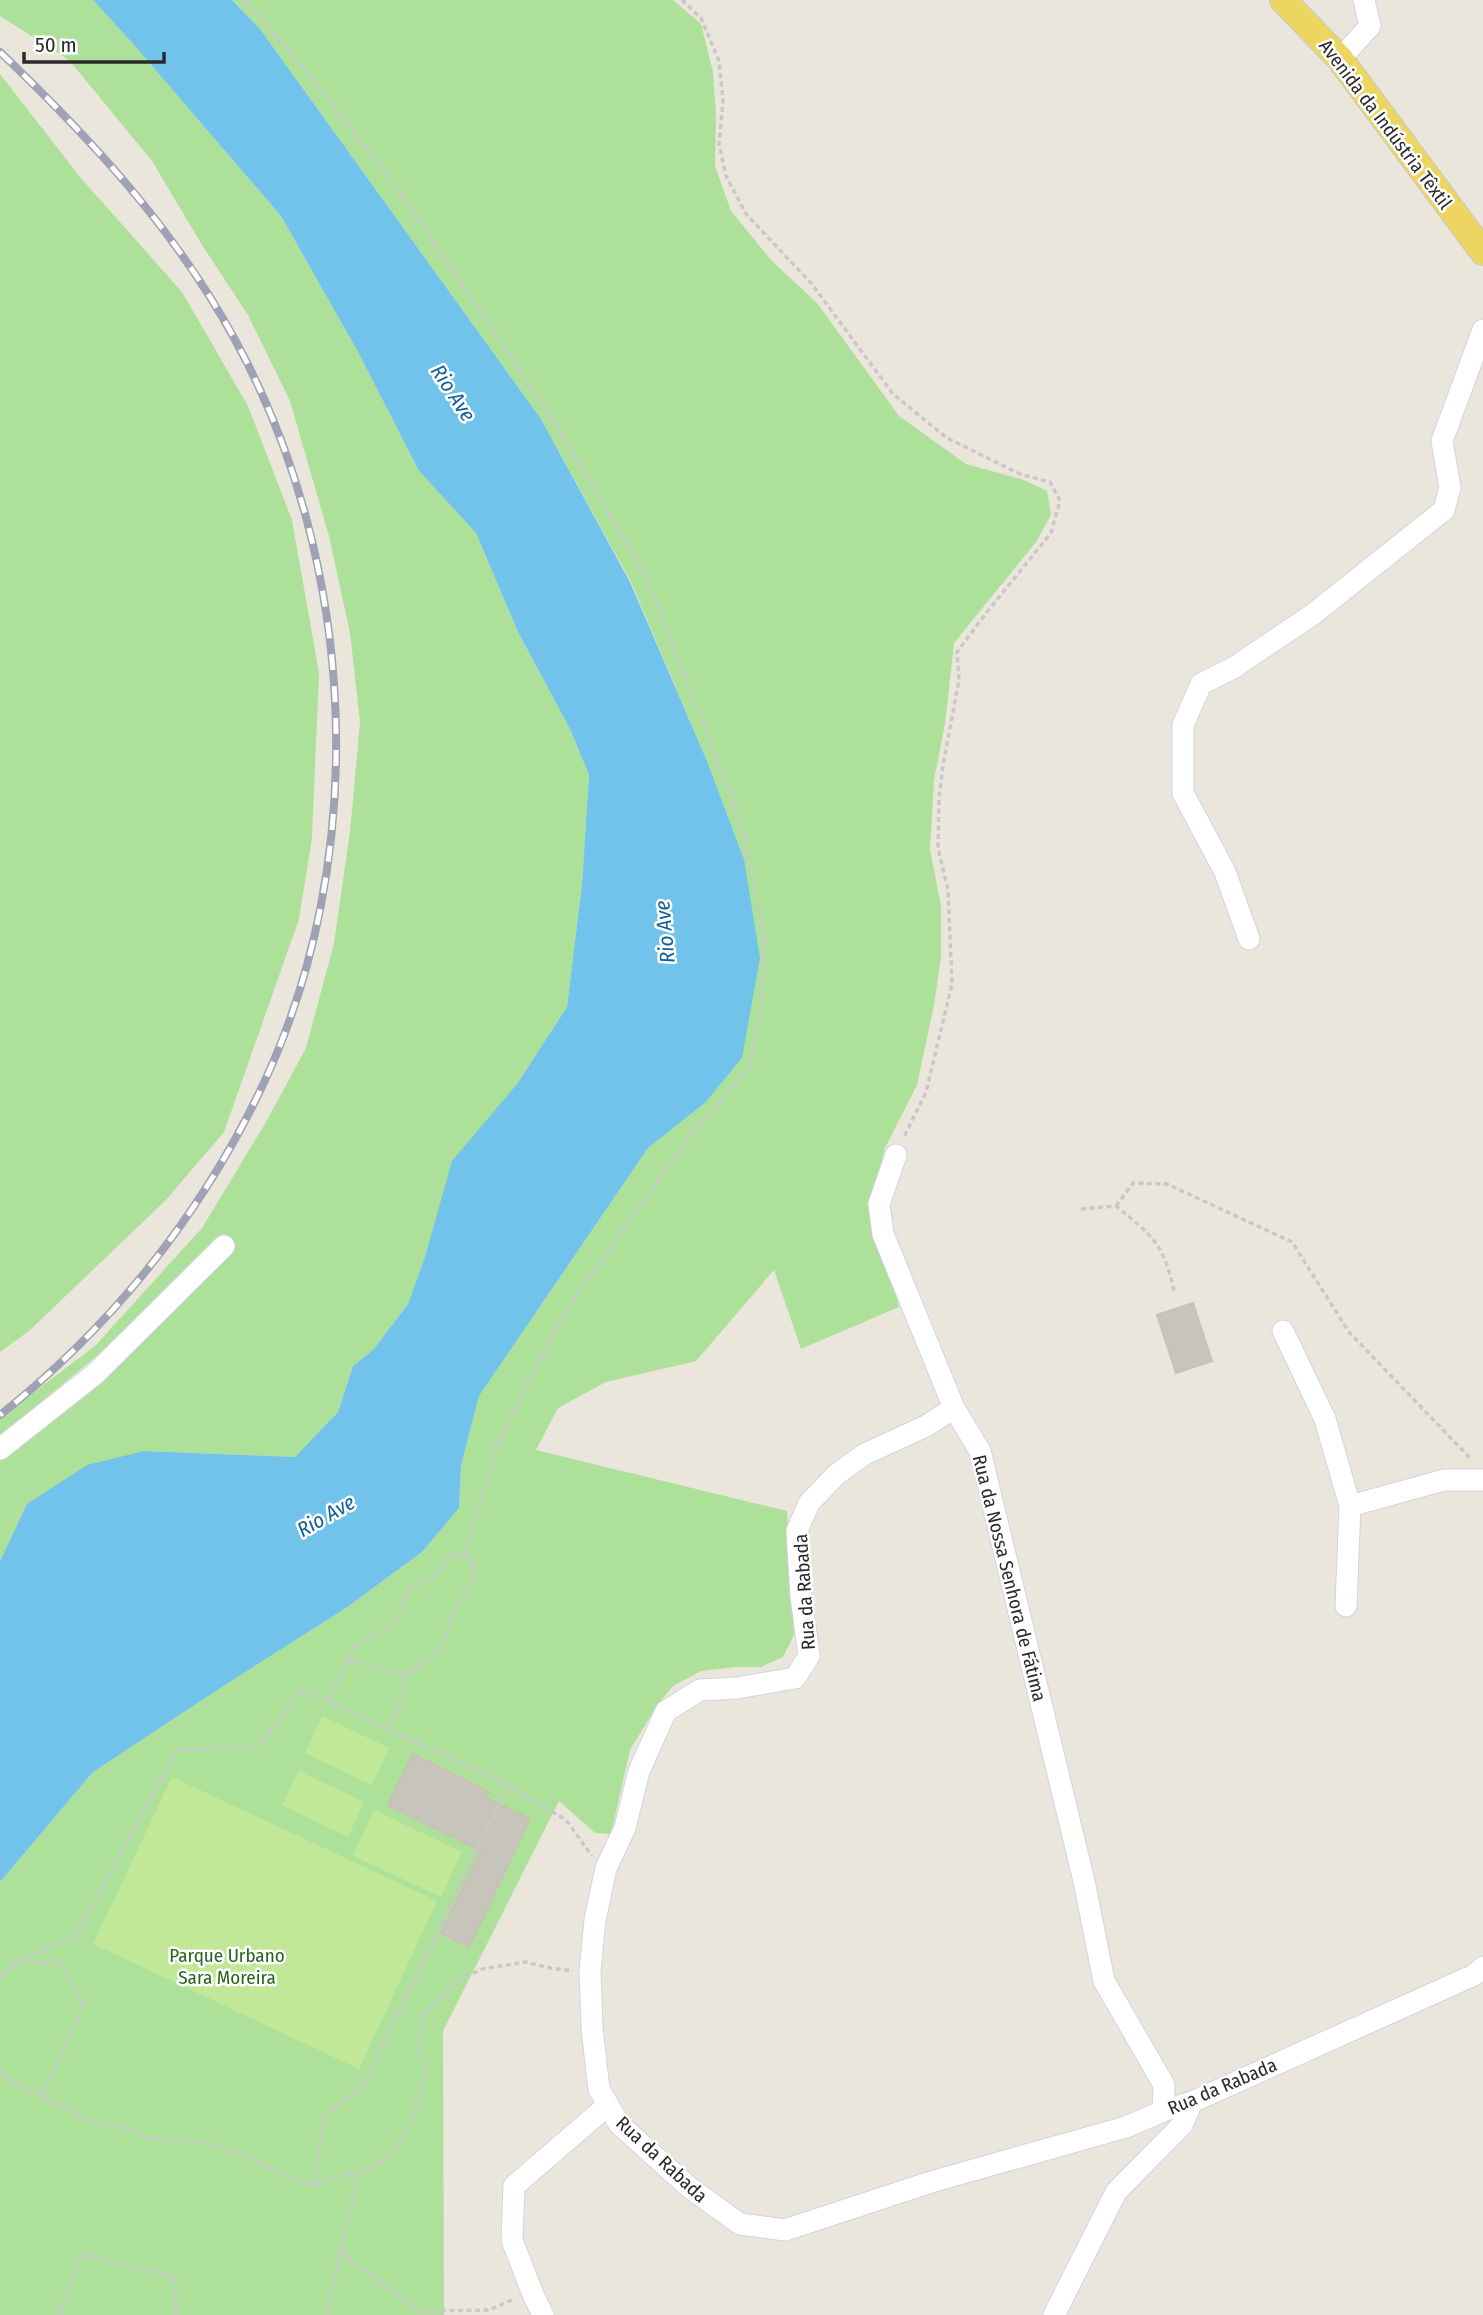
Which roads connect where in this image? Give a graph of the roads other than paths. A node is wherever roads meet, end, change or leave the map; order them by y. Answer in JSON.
{"nodes":[{"id":1,"x":1283,"y":0,"type":"edge"},
{"id":2,"x":1364,"y":0,"type":"edge"},
{"id":3,"x":1340,"y":59,"type":"junction"},
{"id":4,"x":1483,"y":252,"type":"edge"},
{"id":5,"x":1483,"y":330,"type":"edge"},
{"id":6,"x":1249,"y":939,"type":"dead end"},
{"id":7,"x":895,"y":1155,"type":"road end"},
{"id":8,"x":224,"y":1246,"type":"dead end"},
{"id":9,"x":1283,"y":1331,"type":"dead end"},
{"id":10,"x":954,"y":1408,"type":"junction"},
{"id":11,"x":0,"y":1449,"type":"edge"},
{"id":12,"x":1478,"y":1471,"type":"edge"},
{"id":13,"x":1350,"y":1506,"type":"junction"},
{"id":14,"x":1346,"y":1606,"type":"dead end"},
{"id":15,"x":1480,"y":1974,"type":"edge"},
{"id":16,"x":1192,"y":2102,"type":"junction"},
{"id":17,"x":608,"y":2105,"type":"junction"},
{"id":18,"x":1163,"y":2111,"type":"junction"},
{"id":19,"x":543,"y":2315,"type":"edge"},
{"id":20,"x":1054,"y":2315,"type":"edge"}],
"edges":[{"from":1,"to":3,"type":"main road","name":"Avenida da Indústria Têxtil"},
{"from":2,"to":3,"type":"street"},
{"from":3,"to":4,"type":"main road","name":"Avenida da Indústria Têxtil"},
{"from":5,"to":6,"type":"street"},
{"from":7,"to":10,"type":"street","name":"Rua da Nossa Senhora de Fátima"},
{"from":8,"to":11,"type":"street"},
{"from":9,"to":13,"type":"street"},
{"from":10,"to":17,"type":"street","name":"Rua da Rabada"},
{"from":10,"to":18,"type":"street","name":"Rua da Nossa Senhora de Fátima"},
{"from":12,"to":13,"type":"street"},
{"from":13,"to":14,"type":"street"},
{"from":15,"to":16,"type":"street","name":"Rua da Rabada"},
{"from":16,"to":18,"type":"street","name":"Rua da Rabada"},
{"from":16,"to":20,"type":"street"},
{"from":17,"to":18,"type":"street","name":"Rua da Rabada"},
{"from":17,"to":19,"type":"street"}]}
